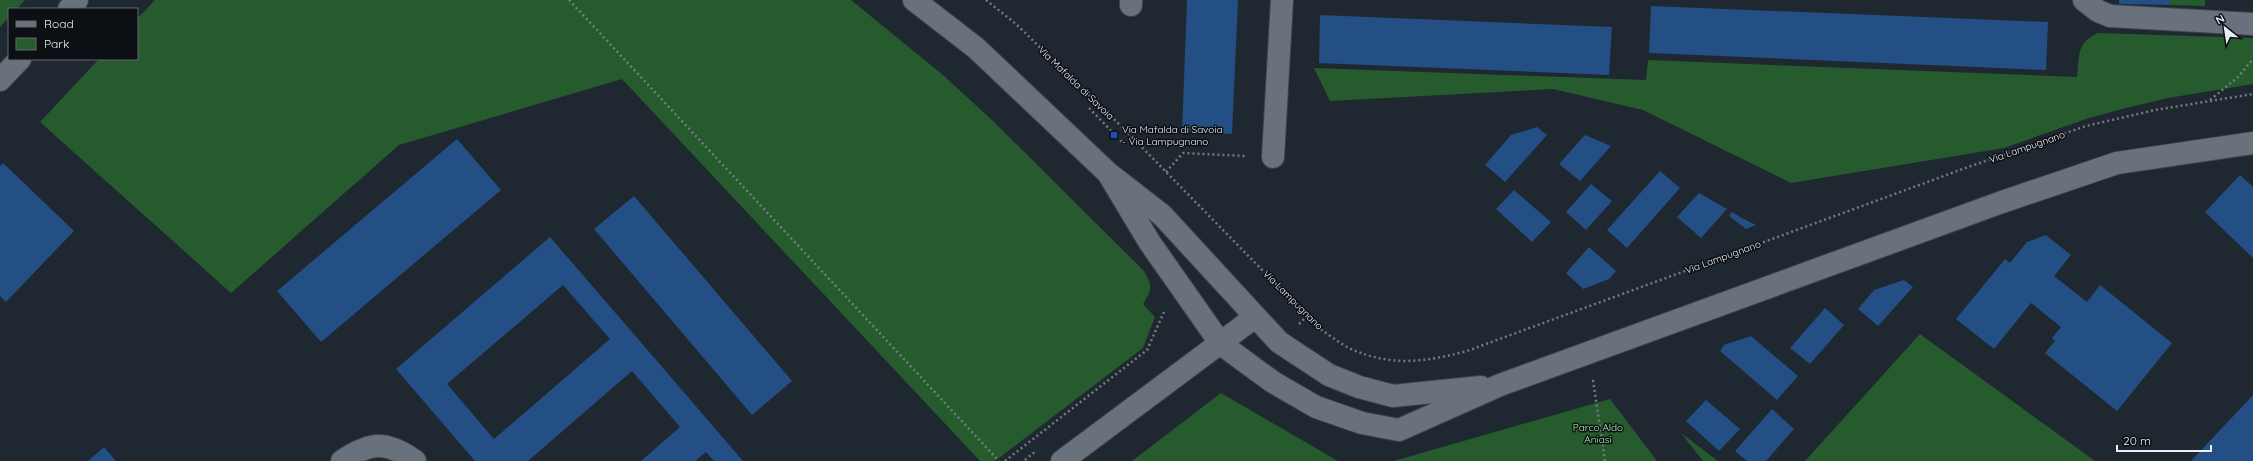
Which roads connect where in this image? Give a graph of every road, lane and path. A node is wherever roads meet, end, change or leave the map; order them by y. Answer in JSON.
{"nodes":[{"id":1,"x":77,"y":0,"type":"edge"},
{"id":2,"x":569,"y":0,"type":"edge"},
{"id":3,"x":914,"y":0,"type":"edge"},
{"id":4,"x":986,"y":0,"type":"edge"},
{"id":5,"x":1282,"y":0,"type":"edge"},
{"id":6,"x":2084,"y":0,"type":"edge"},
{"id":7,"x":70,"y":8,"type":"edge"},
{"id":8,"x":2253,"y":24,"type":"edge"},
{"id":9,"x":2253,"y":59,"type":"edge"},
{"id":10,"x":19,"y":60,"type":"edge"},
{"id":11,"x":0,"y":80,"type":"edge"},
{"id":12,"x":2253,"y":94,"type":"edge"},
{"id":13,"x":2210,"y":100,"type":"junction"},
{"id":14,"x":1089,"y":108,"type":"dead end"},
{"id":15,"x":1123,"y":143,"type":"dead end"},
{"id":16,"x":2253,"y":143,"type":"edge"},
{"id":17,"x":1273,"y":157,"type":"joint"},
{"id":18,"x":1166,"y":172,"type":"junction"},
{"id":19,"x":1108,"y":174,"type":"junction"},
{"id":20,"x":1230,"y":237,"type":"joint"},
{"id":21,"x":1165,"y":311,"type":"dead end"},
{"id":22,"x":1256,"y":317,"type":"junction"},
{"id":23,"x":1221,"y":344,"type":"junction"},
{"id":24,"x":1592,"y":351,"type":"junction"},
{"id":25,"x":1500,"y":385,"type":"junction"},
{"id":26,"x":342,"y":461,"type":"edge"},
{"id":27,"x":415,"y":461,"type":"edge"},
{"id":28,"x":999,"y":461,"type":"edge"},
{"id":29,"x":1005,"y":461,"type":"edge"},
{"id":30,"x":1062,"y":461,"type":"edge"},
{"id":31,"x":1605,"y":461,"type":"edge"}],
"edges":[{"from":1,"to":7,"type":"street"},
{"from":2,"to":28,"type":"path"},
{"from":3,"to":19,"type":"street"},
{"from":4,"to":18,"type":"path","name":"Via Mafalda di Savoia"},
{"from":5,"to":17,"type":"street"},
{"from":6,"to":8,"type":"street"},
{"from":9,"to":13,"type":"path"},
{"from":10,"to":11,"type":"street"},
{"from":12,"to":13,"type":"path","name":"Via Lampugnano"},
{"from":13,"to":20,"type":"path","name":"Via Lampugnano"},
{"from":14,"to":15,"type":"path"},
{"from":16,"to":24,"type":"street"},
{"from":17,"to":18,"type":"path"},
{"from":18,"to":20,"type":"path","name":"Via Mafalda di Savoia"},
{"from":19,"to":22,"type":"street"},
{"from":19,"to":23,"type":"street"},
{"from":21,"to":29,"type":"path"},
{"from":22,"to":23,"type":"street"},
{"from":22,"to":25,"type":"street"},
{"from":23,"to":25,"type":"street"},
{"from":23,"to":30,"type":"street"},
{"from":24,"to":25,"type":"street"},
{"from":24,"to":31,"type":"path"},
{"from":26,"to":27,"type":"street"}]}
